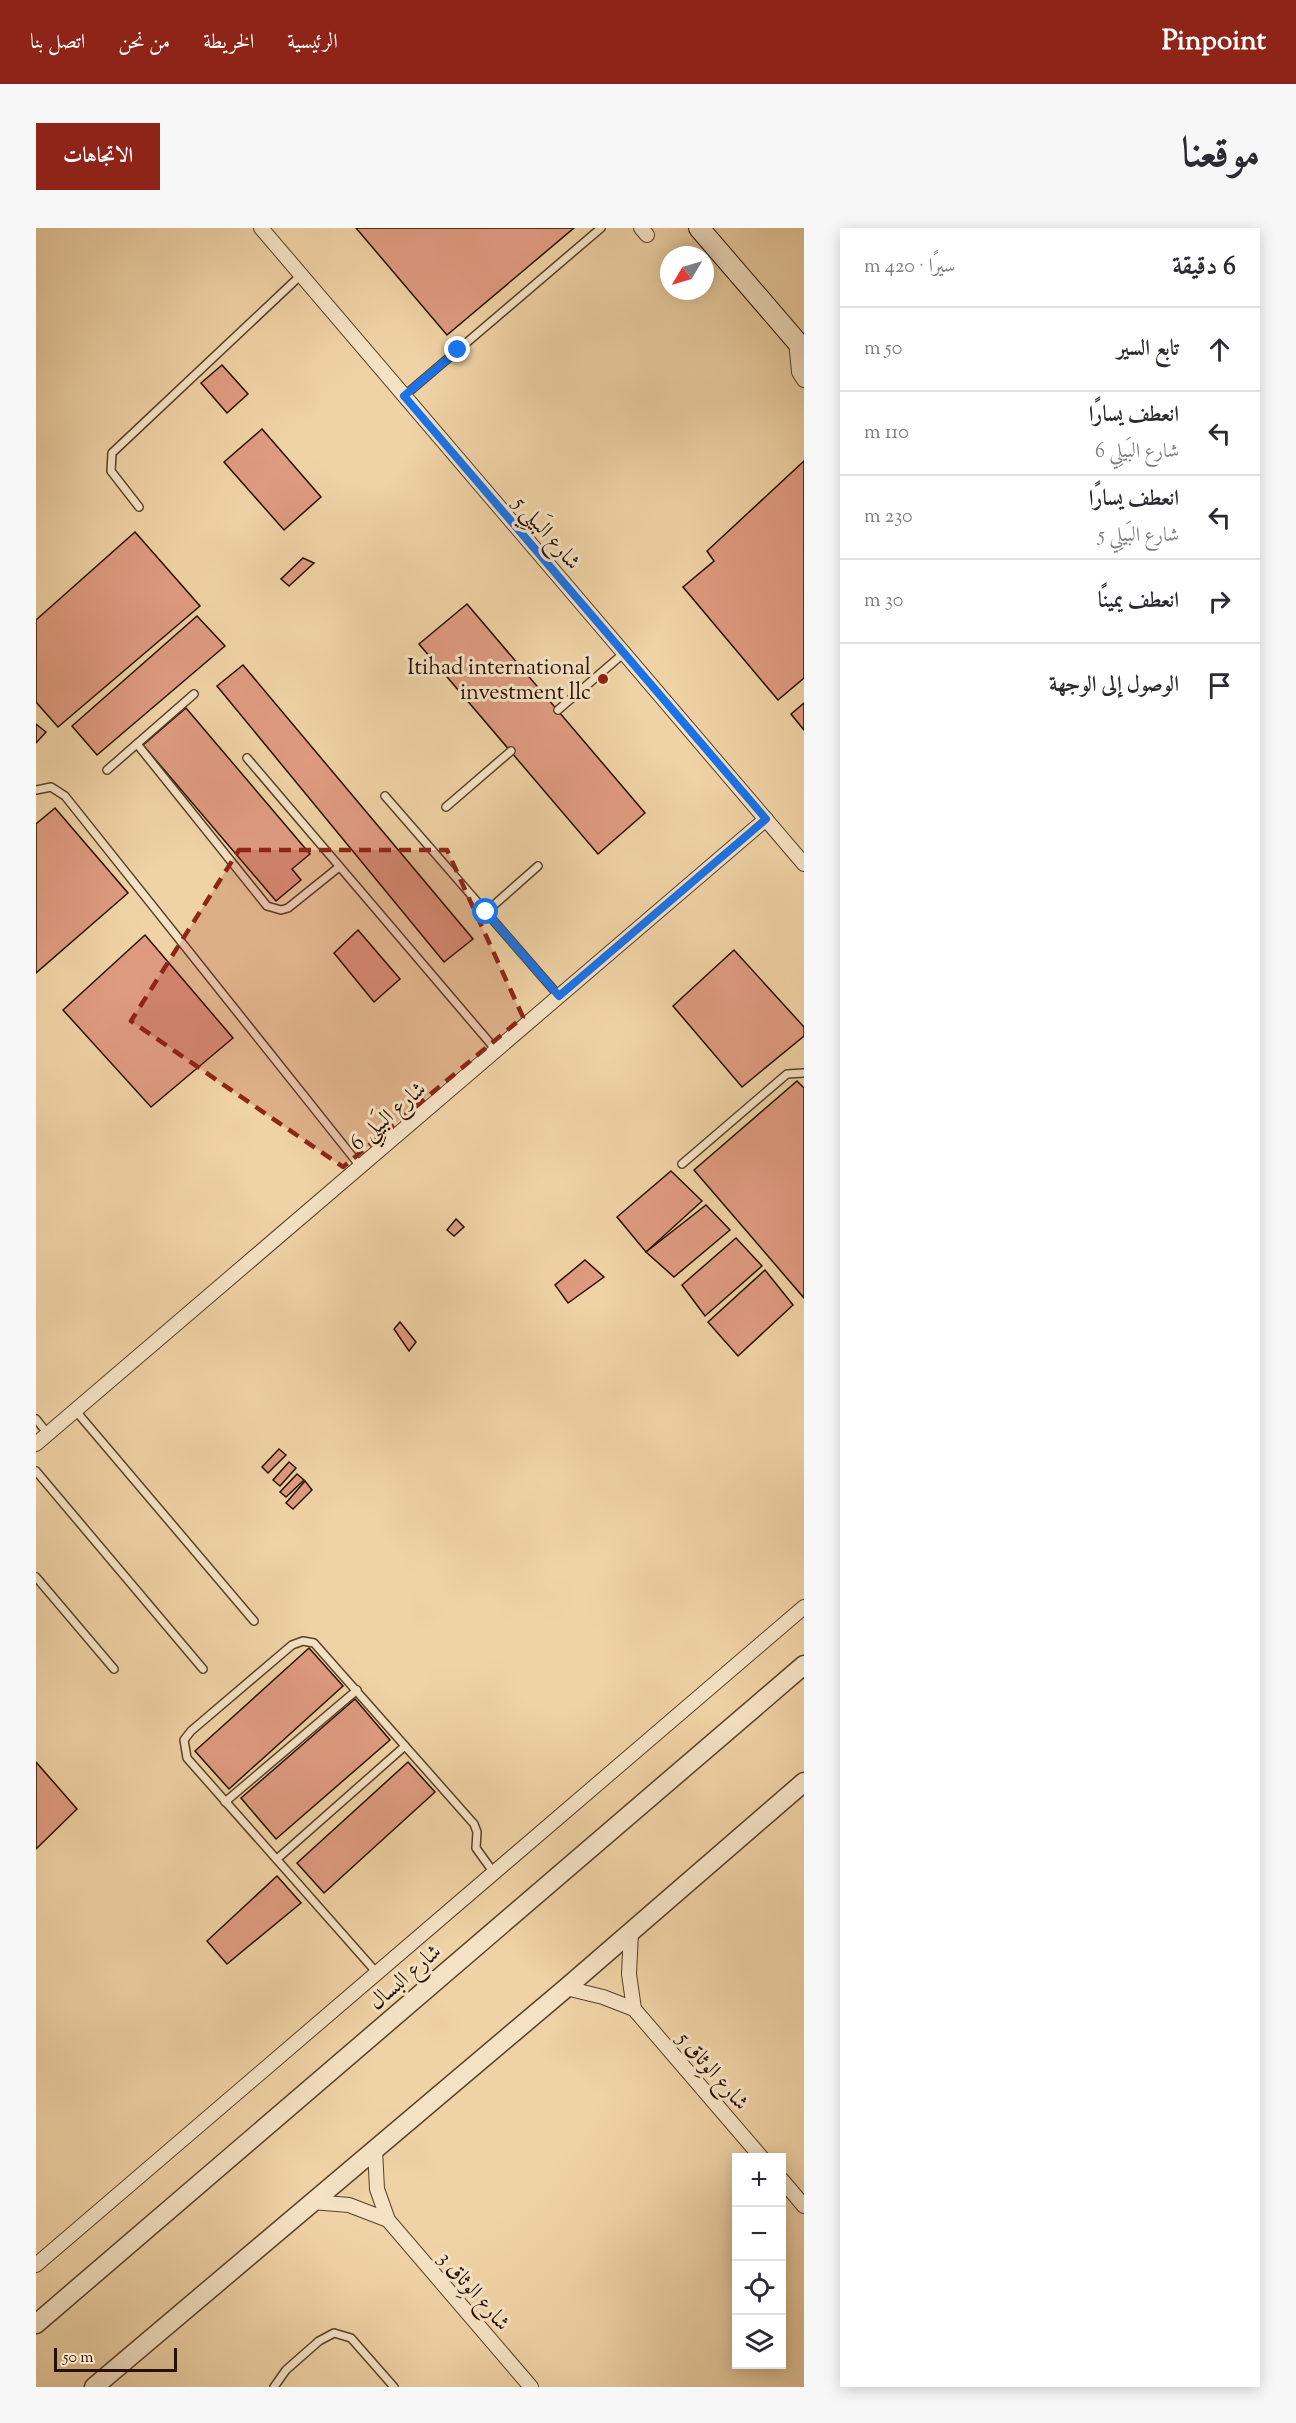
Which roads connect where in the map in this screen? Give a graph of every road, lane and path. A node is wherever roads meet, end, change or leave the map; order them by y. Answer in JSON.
{"nodes":[{"id":1,"x":261,"y":228,"type":"edge"},
{"id":2,"x":601,"y":228,"type":"edge"},
{"id":3,"x":699,"y":228,"type":"edge"},
{"id":4,"x":301,"y":274,"type":"junction"},
{"id":5,"x":800,"y":345,"type":"edge"},
{"id":6,"x":804,"y":380,"type":"edge"},
{"id":7,"x":404,"y":396,"type":"junction"},
{"id":8,"x":139,"y":507,"type":"dead end"},
{"id":9,"x":624,"y":653,"type":"junction"},
{"id":10,"x":194,"y":694,"type":"dead end"},
{"id":11,"x":558,"y":710,"type":"dead end"},
{"id":12,"x":137,"y":744,"type":"junction"},
{"id":13,"x":511,"y":751,"type":"dead end"},
{"id":14,"x":247,"y":758,"type":"dead end"},
{"id":15,"x":107,"y":770,"type":"dead end"},
{"id":16,"x":36,"y":790,"type":"edge"},
{"id":17,"x":385,"y":796,"type":"dead end"},
{"id":18,"x":446,"y":807,"type":"dead end"},
{"id":19,"x":766,"y":819,"type":"junction"},
{"id":20,"x":804,"y":864,"type":"edge"},
{"id":21,"x":538,"y":866,"type":"dead end"},
{"id":22,"x":339,"y":867,"type":"junction"},
{"id":23,"x":486,"y":912,"type":"junction"},
{"id":24,"x":559,"y":996,"type":"junction"},
{"id":25,"x":496,"y":1050,"type":"junction"},
{"id":26,"x":804,"y":1073,"type":"edge"},
{"id":27,"x":682,"y":1164,"type":"dead end"},
{"id":28,"x":360,"y":1166,"type":"junction"},
{"id":29,"x":75,"y":1410,"type":"junction"},
{"id":30,"x":36,"y":1419,"type":"edge"},
{"id":31,"x":48,"y":1434,"type":"junction"},
{"id":32,"x":36,"y":1443,"type":"edge"},
{"id":33,"x":36,"y":1471,"type":"edge"},
{"id":34,"x":36,"y":1578,"type":"edge"},
{"id":35,"x":804,"y":1607,"type":"edge"},
{"id":36,"x":254,"y":1622,"type":"dead end"},
{"id":37,"x":804,"y":1665,"type":"edge"},
{"id":38,"x":114,"y":1669,"type":"dead end"},
{"id":39,"x":202,"y":1669,"type":"dead end"},
{"id":40,"x":357,"y":1690,"type":"junction"},
{"id":41,"x":405,"y":1746,"type":"junction"},
{"id":42,"x":800,"y":1788,"type":"edge"},
{"id":43,"x":225,"y":1802,"type":"junction"},
{"id":44,"x":276,"y":1859,"type":"junction"},
{"id":45,"x":494,"y":1873,"type":"junction"},
{"id":46,"x":631,"y":1932,"type":"junction"},
{"id":47,"x":377,"y":1973,"type":"junction"},
{"id":48,"x":566,"y":1988,"type":"junction"},
{"id":49,"x":634,"y":2009,"type":"junction"},
{"id":50,"x":375,"y":2150,"type":"junction"},
{"id":51,"x":759,"y":2153,"type":"edge"},
{"id":52,"x":786,"y":2185,"type":"edge"},
{"id":53,"x":312,"y":2202,"type":"junction"},
{"id":54,"x":804,"y":2206,"type":"edge"},
{"id":55,"x":388,"y":2220,"type":"junction"},
{"id":56,"x":36,"y":2265,"type":"edge"},
{"id":57,"x":36,"y":2324,"type":"edge"},
{"id":58,"x":94,"y":2387,"type":"edge"},
{"id":59,"x":274,"y":2387,"type":"edge"},
{"id":60,"x":394,"y":2387,"type":"edge"},
{"id":61,"x":531,"y":2387,"type":"edge"}],
"edges":[{"from":1,"to":4,"type":"street","name":"شارع البَيلِي 5"},
{"from":2,"to":7,"type":"lane"},
{"from":3,"to":5,"type":"main road"},
{"from":4,"to":7,"type":"street","name":"شارع البَيلِي 5"},
{"from":4,"to":8,"type":"lane"},
{"from":5,"to":6,"type":"street"},
{"from":7,"to":9,"type":"street","name":"شارع البَيلِي 5"},
{"from":9,"to":11,"type":"lane"},
{"from":9,"to":19,"type":"street","name":"شارع البَيلِي 5"},
{"from":10,"to":12,"type":"lane"},
{"from":12,"to":15,"type":"lane"},
{"from":12,"to":22,"type":"lane"},
{"from":13,"to":18,"type":"lane"},
{"from":14,"to":22,"type":"lane"},
{"from":16,"to":28,"type":"lane"},
{"from":17,"to":23,"type":"lane"},
{"from":19,"to":20,"type":"street","name":"شارع البَيلِي 5"},
{"from":19,"to":24,"type":"street","name":"شارع البَيلِي 6"},
{"from":21,"to":23,"type":"lane"},
{"from":22,"to":25,"type":"lane"},
{"from":23,"to":24,"type":"lane"},
{"from":24,"to":25,"type":"street","name":"شارع البَيلِي 6"},
{"from":25,"to":28,"type":"street","name":"شارع البَيلِي 6"},
{"from":26,"to":27,"type":"lane"},
{"from":28,"to":29,"type":"street","name":"شارع البَيلِي 6"},
{"from":29,"to":31,"type":"street","name":"شارع البَيلِي 6"},
{"from":29,"to":36,"type":"lane"},
{"from":30,"to":31,"type":"lane"},
{"from":31,"to":32,"type":"street","name":"شارع البَيلِي 6"},
{"from":33,"to":39,"type":"lane"},
{"from":34,"to":38,"type":"lane"},
{"from":35,"to":45,"type":"street"},
{"from":37,"to":57,"type":"street","name":"شارع البسال"},
{"from":40,"to":41,"type":"lane"},
{"from":40,"to":43,"type":"lane"},
{"from":40,"to":43,"type":"lane"},
{"from":41,"to":44,"type":"lane"},
{"from":41,"to":45,"type":"lane"},
{"from":42,"to":46,"type":"street"},
{"from":43,"to":44,"type":"lane"},
{"from":44,"to":47,"type":"lane"},
{"from":45,"to":47,"type":"street"},
{"from":46,"to":48,"type":"street"},
{"from":46,"to":49,"type":"street"},
{"from":47,"to":56,"type":"street"},
{"from":48,"to":49,"type":"street","name":"شارع الوِثاق 5"},
{"from":48,"to":50,"type":"street"},
{"from":49,"to":51,"type":"street","name":"شارع الوِثاق 5"},
{"from":50,"to":53,"type":"street"},
{"from":50,"to":55,"type":"street","name":"شارع الوِثاق 3"},
{"from":52,"to":54,"type":"street"},
{"from":53,"to":55,"type":"street","name":"شارع الوِثاق 3"},
{"from":53,"to":58,"type":"street"},
{"from":55,"to":61,"type":"street","name":"شارع الوِثاق 3"},
{"from":59,"to":60,"type":"lane"}]}
